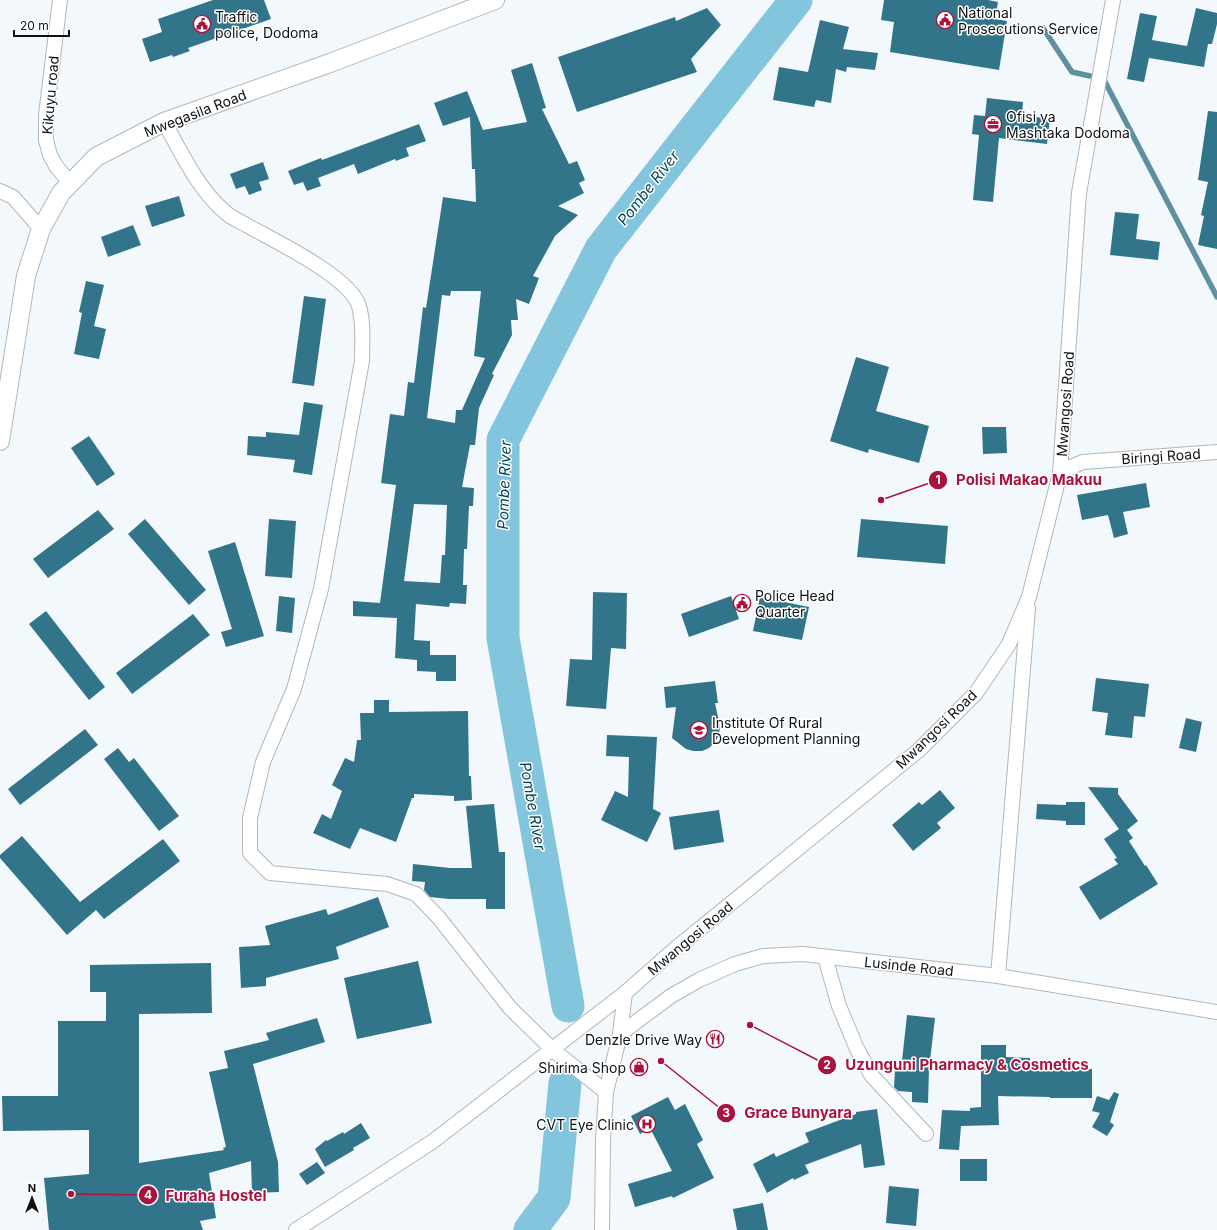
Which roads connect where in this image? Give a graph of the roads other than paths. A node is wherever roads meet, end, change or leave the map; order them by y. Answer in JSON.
{"nodes":[{"id":1,"x":60,"y":0,"type":"edge"},
{"id":2,"x":496,"y":0,"type":"edge"},
{"id":3,"x":1113,"y":0,"type":"edge"},
{"id":4,"x":164,"y":122,"type":"junction"},
{"id":5,"x":70,"y":183,"type":"junction"},
{"id":6,"x":0,"y":191,"type":"edge"},
{"id":7,"x":40,"y":229,"type":"junction"},
{"id":8,"x":0,"y":441,"type":"edge"},
{"id":9,"x":1217,"y":452,"type":"edge"},
{"id":10,"x":1060,"y":473,"type":"junction"},
{"id":11,"x":1029,"y":597,"type":"junction"},
{"id":12,"x":825,"y":957,"type":"junction"},
{"id":13,"x":998,"y":976,"type":"junction"},
{"id":14,"x":625,"y":993,"type":"junction"},
{"id":15,"x":1217,"y":1012,"type":"edge"},
{"id":16,"x":620,"y":1034,"type":"junction"},
{"id":17,"x":553,"y":1050,"type":"junction"},
{"id":18,"x":606,"y":1092,"type":"junction"},
{"id":19,"x":926,"y":1134,"type":"dead end"},
{"id":20,"x":296,"y":1230,"type":"edge"},
{"id":21,"x":602,"y":1230,"type":"edge"}],
"edges":[{"from":1,"to":5,"type":"street","name":"Kikuyu road"},
{"from":2,"to":4,"type":"street","name":"Mwegasila Road"},
{"from":3,"to":10,"type":"street","name":"Mwangosi Road"},
{"from":4,"to":5,"type":"street","name":"Mwegasila Road"},
{"from":4,"to":17,"type":"street"},
{"from":5,"to":7,"type":"street","name":"Mwegasila Road"},
{"from":6,"to":7,"type":"street"},
{"from":7,"to":8,"type":"street","name":"Mwegasila Road"},
{"from":9,"to":10,"type":"street","name":"Biringi Road"},
{"from":10,"to":11,"type":"street","name":"Mwangosi Road"},
{"from":11,"to":13,"type":"street"},
{"from":11,"to":14,"type":"street","name":"Mwangosi Road"},
{"from":12,"to":13,"type":"street","name":"Lusinde Road"},
{"from":12,"to":16,"type":"street","name":"Lusinde Road"},
{"from":12,"to":19,"type":"street"},
{"from":13,"to":15,"type":"street","name":"Lusinde Road"},
{"from":14,"to":16,"type":"street"},
{"from":14,"to":17,"type":"street","name":"Mwangosi Road"},
{"from":16,"to":18,"type":"street"},
{"from":17,"to":18,"type":"street"},
{"from":17,"to":20,"type":"street","name":"Mwangosi Road"},
{"from":18,"to":21,"type":"street"}]}
